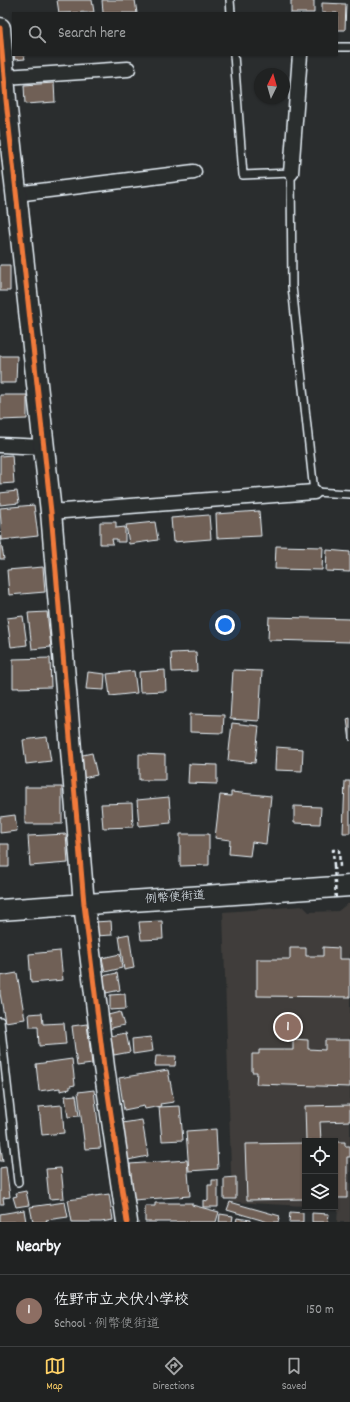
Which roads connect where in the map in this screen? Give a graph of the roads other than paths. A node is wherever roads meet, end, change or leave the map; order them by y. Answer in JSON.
{"nodes":[{"id":1,"x":230,"y":0,"type":"edge"},
{"id":2,"x":231,"y":12,"type":"edge"},
{"id":3,"x":0,"y":36,"type":"edge"},
{"id":4,"x":338,"y":47,"type":"edge"},
{"id":5,"x":350,"y":47,"type":"edge"},
{"id":6,"x":234,"y":56,"type":"edge"},
{"id":7,"x":300,"y":56,"type":"edge"},
{"id":8,"x":128,"y":69,"type":"dead end"},
{"id":9,"x":5,"y":77,"type":"junction"},
{"id":10,"x":5,"y":141,"type":"edge"},
{"id":11,"x":194,"y":172,"type":"dead end"},
{"id":12,"x":290,"y":173,"type":"junction"},
{"id":13,"x":16,"y":194,"type":"junction"},
{"id":14,"x":0,"y":445,"type":"edge"},
{"id":15,"x":44,"y":447,"type":"junction"},
{"id":16,"x":314,"y":492,"type":"junction"},
{"id":17,"x":350,"y":494,"type":"edge"},
{"id":18,"x":51,"y":512,"type":"junction"},
{"id":19,"x":350,"y":886,"type":"edge"},
{"id":20,"x":84,"y":904,"type":"junction"},
{"id":21,"x":0,"y":910,"type":"edge"},
{"id":22,"x":0,"y":1021,"type":"edge"},
{"id":23,"x":18,"y":1182,"type":"dead end"},
{"id":24,"x":127,"y":1222,"type":"edge"}],
"edges":[{"from":1,"to":2,"type":"lane"},
{"from":3,"to":9,"type":"street"},
{"from":4,"to":5,"type":"lane"},
{"from":6,"to":12,"type":"lane"},
{"from":7,"to":12,"type":"street"},
{"from":8,"to":9,"type":"street"},
{"from":9,"to":10,"type":"street"},
{"from":10,"to":13,"type":"street"},
{"from":11,"to":13,"type":"street"},
{"from":12,"to":16,"type":"lane"},
{"from":13,"to":15,"type":"street"},
{"from":14,"to":15,"type":"street"},
{"from":15,"to":18,"type":"street"},
{"from":16,"to":17,"type":"lane"},
{"from":16,"to":18,"type":"street"},
{"from":18,"to":20,"type":"street"},
{"from":19,"to":20,"type":"street","name":"例幣使街道"},
{"from":20,"to":21,"type":"street","name":"例幣使街道"},
{"from":20,"to":24,"type":"street"},
{"from":22,"to":23,"type":"lane"}]}
